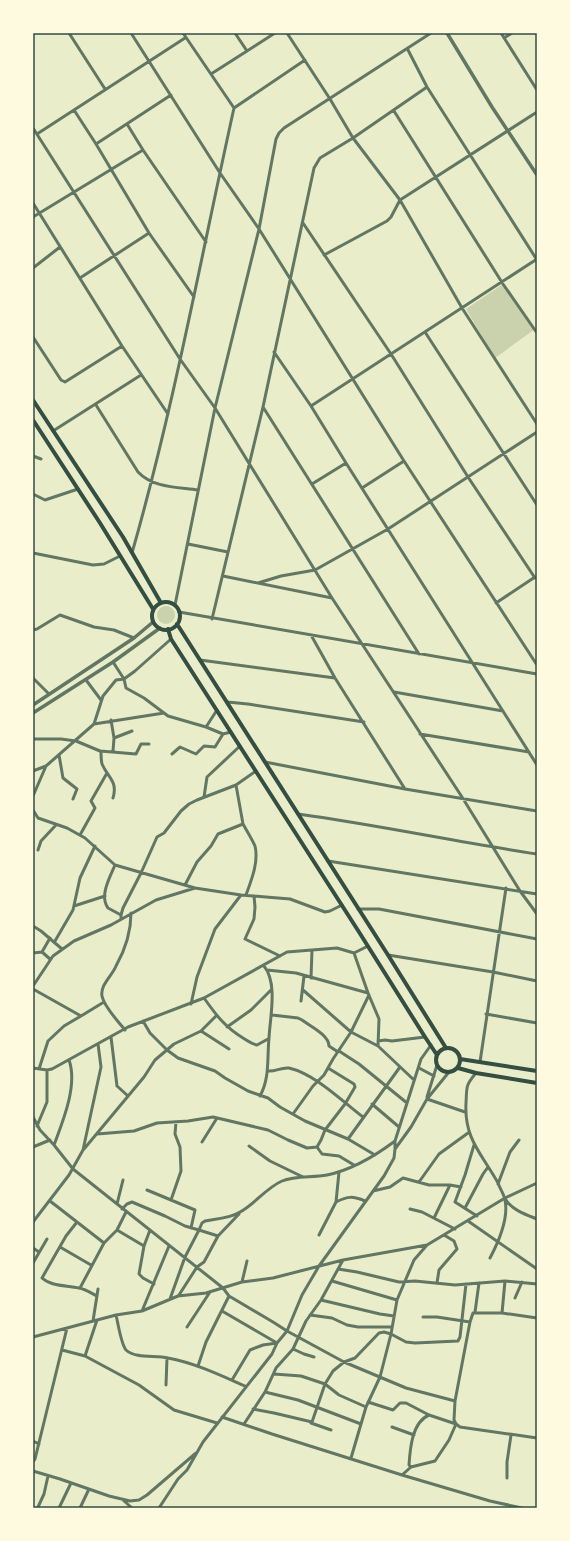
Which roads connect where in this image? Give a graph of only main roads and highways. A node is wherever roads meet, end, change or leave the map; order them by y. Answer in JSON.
{"nodes":[{"id":1,"x":33,"y":400,"type":"edge"},
{"id":2,"x":33,"y":420,"type":"edge"},
{"id":3,"x":161,"y":602,"type":"junction"},
{"id":4,"x":153,"y":609,"type":"junction"},
{"id":5,"x":176,"y":624,"type":"junction"},
{"id":6,"x":168,"y":629,"type":"junction"},
{"id":7,"x":446,"y":1048,"type":"junction"},
{"id":8,"x":437,"y":1055,"type":"junction"},
{"id":9,"x":460,"y":1059,"type":"junction"},
{"id":10,"x":458,"y":1068,"type":"junction"},
{"id":11,"x":537,"y":1071,"type":"edge"},
{"id":12,"x":537,"y":1083,"type":"edge"}],
"edges":[{"from":1,"to":3,"type":"main road"},
{"from":2,"to":4,"type":"main road"},
{"from":3,"to":4,"type":"main road"},
{"from":3,"to":5,"type":"main road"},
{"from":4,"to":6,"type":"main road"},
{"from":5,"to":6,"type":"main road"},
{"from":5,"to":7,"type":"main road"},
{"from":6,"to":8,"type":"main road"},
{"from":7,"to":8,"type":"main road"},
{"from":7,"to":9,"type":"main road"},
{"from":8,"to":10,"type":"main road"},
{"from":9,"to":10,"type":"main road"},
{"from":9,"to":11,"type":"main road"},
{"from":10,"to":12,"type":"main road"}]}
